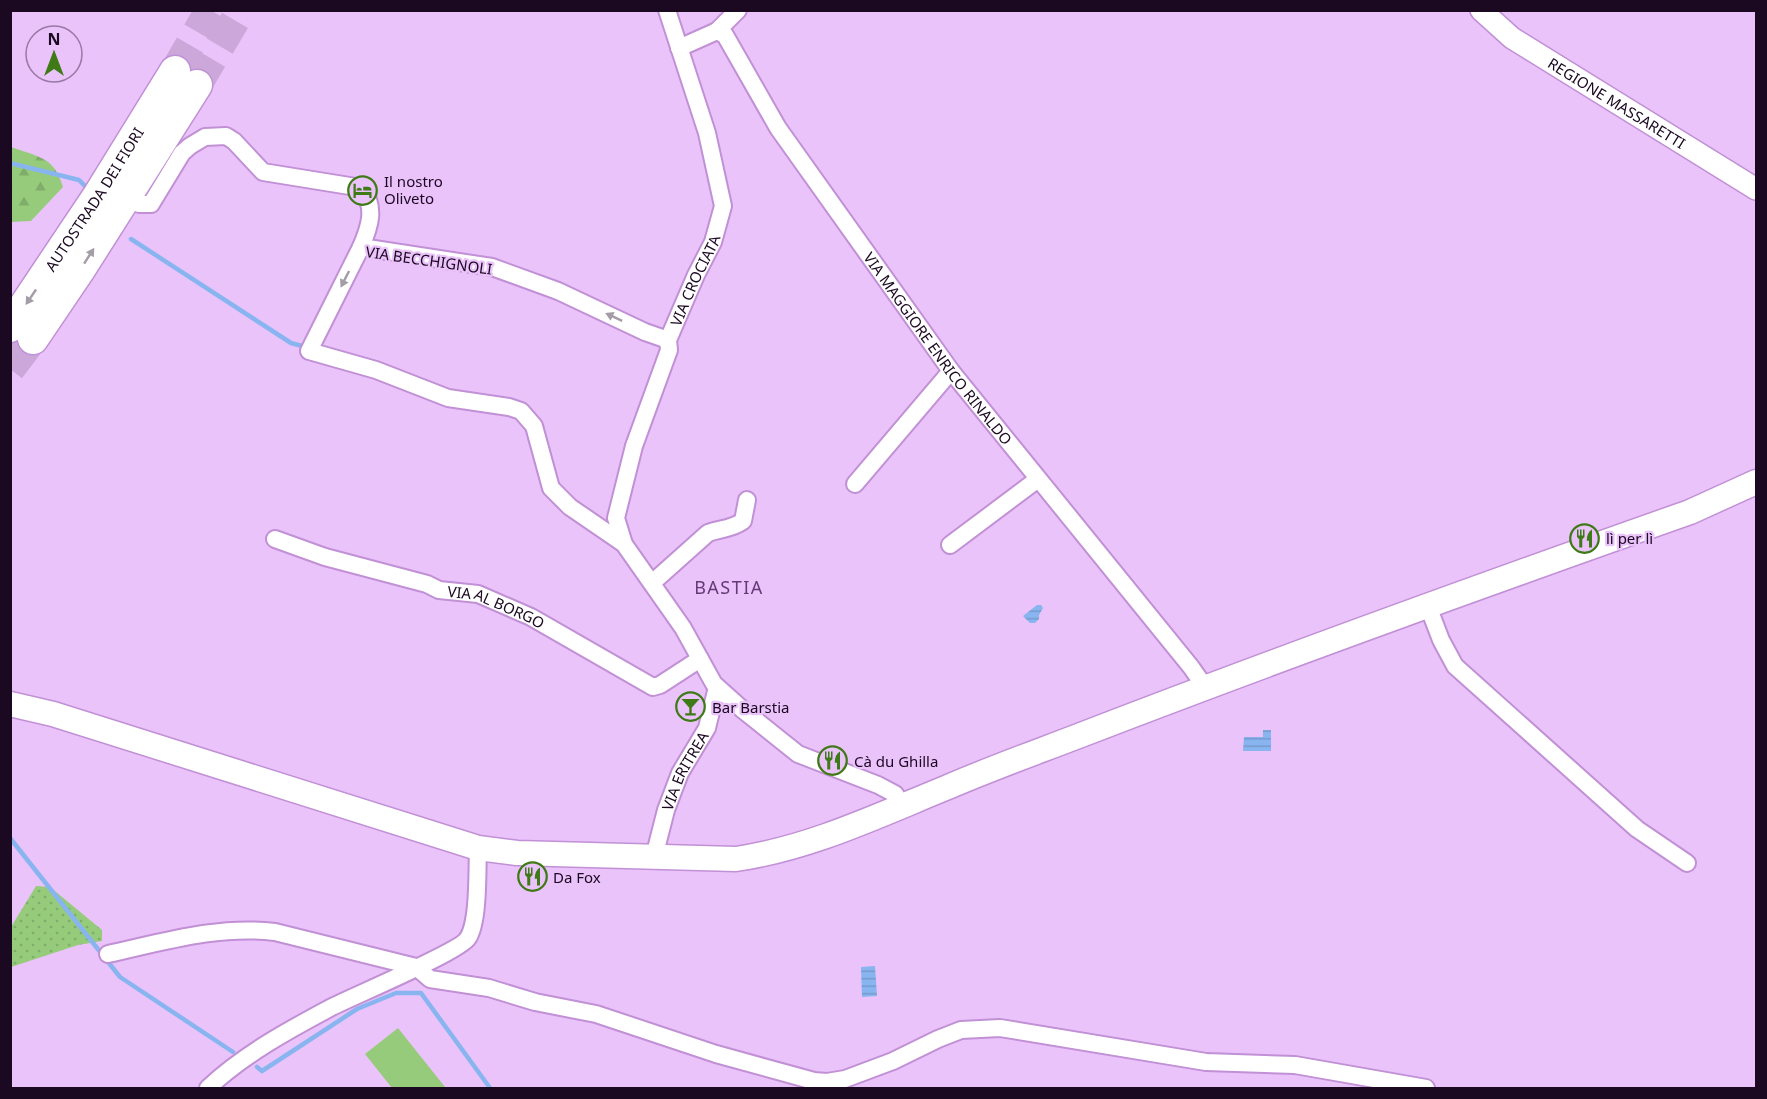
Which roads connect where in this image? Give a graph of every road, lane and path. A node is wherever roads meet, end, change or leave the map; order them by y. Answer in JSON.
{"nodes":[{"id":1,"x":667,"y":10,"type":"edge"},
{"id":2,"x":738,"y":10,"type":"edge"},
{"id":3,"x":1481,"y":10,"type":"edge"},
{"id":4,"x":717,"y":31,"type":"junction"},
{"id":5,"x":678,"y":48,"type":"junction"},
{"id":6,"x":186,"y":78,"type":"tunnel mouth"},
{"id":7,"x":1756,"y":189,"type":"edge"},
{"id":8,"x":139,"y":204,"type":"dead end"},
{"id":9,"x":361,"y":248,"type":"junction"},
{"id":10,"x":22,"y":333,"type":"tunnel mouth"},
{"id":11,"x":668,"y":340,"type":"junction"},
{"id":12,"x":951,"y":371,"type":"junction"},
{"id":13,"x":1038,"y":479,"type":"junction"},
{"id":14,"x":1756,"y":482,"type":"edge"},
{"id":15,"x":855,"y":484,"type":"dead end"},
{"id":16,"x":747,"y":500,"type":"dead end"},
{"id":17,"x":275,"y":539,"type":"dead end"},
{"id":18,"x":624,"y":544,"type":"junction"},
{"id":19,"x":950,"y":545,"type":"dead end"},
{"id":20,"x":652,"y":583,"type":"junction"},
{"id":21,"x":1428,"y":606,"type":"junction"},
{"id":22,"x":700,"y":659,"type":"junction"},
{"id":23,"x":717,"y":687,"type":"junction"},
{"id":24,"x":1205,"y":687,"type":"junction"},
{"id":25,"x":10,"y":704,"type":"edge"},
{"id":26,"x":903,"y":807,"type":"junction"},
{"id":27,"x":478,"y":848,"type":"junction"},
{"id":28,"x":654,"y":857,"type":"junction"},
{"id":29,"x":1687,"y":863,"type":"dead end"},
{"id":30,"x":108,"y":954,"type":"dead end"},
{"id":31,"x":416,"y":967,"type":"junction"},
{"id":32,"x":208,"y":1089,"type":"edge"},
{"id":33,"x":1426,"y":1089,"type":"edge"}],
"edges":[{"from":1,"to":5,"type":"street","name":"VIA CROCIATA"},
{"from":2,"to":4,"type":"street"},
{"from":3,"to":7,"type":"street","name":"REGIONE MASSARETTI"},
{"from":4,"to":5,"type":"street"},
{"from":4,"to":12,"type":"street","name":"VIA MAGGIORE ENRICO RINALDO"},
{"from":5,"to":11,"type":"street","name":"VIA CROCIATA"},
{"from":6,"to":10,"type":"highway","name":"AUTOSTRADA DEI FIORI"},
{"from":8,"to":9,"type":"street"},
{"from":11,"to":9,"type":"street","name":"VIA BECCHIGNOLI","one_way":true},
{"from":9,"to":18,"type":"street","name":"VIA BECCHIGNOLI","one_way":true},
{"from":11,"to":18,"type":"street","name":"VIA CROCIATA"},
{"from":12,"to":13,"type":"street","name":"VIA MAGGIORE ENRICO RINALDO"},
{"from":12,"to":15,"type":"street"},
{"from":13,"to":19,"type":"street"},
{"from":13,"to":24,"type":"street","name":"VIA MAGGIORE ENRICO RINALDO"},
{"from":14,"to":21,"type":"main road"},
{"from":16,"to":20,"type":"street"},
{"from":17,"to":22,"type":"street","name":"VIA AL BORGO"},
{"from":18,"to":20,"type":"street"},
{"from":20,"to":22,"type":"street"},
{"from":21,"to":24,"type":"main road"},
{"from":21,"to":29,"type":"street"},
{"from":22,"to":23,"type":"street"},
{"from":23,"to":26,"type":"street"},
{"from":23,"to":28,"type":"street","name":"VIA ERITREA"},
{"from":24,"to":26,"type":"main road"},
{"from":25,"to":27,"type":"main road"},
{"from":26,"to":28,"type":"main road"},
{"from":27,"to":28,"type":"main road"},
{"from":27,"to":31,"type":"street"},
{"from":30,"to":31,"type":"street"},
{"from":31,"to":32,"type":"street"},
{"from":31,"to":33,"type":"street"}]}
